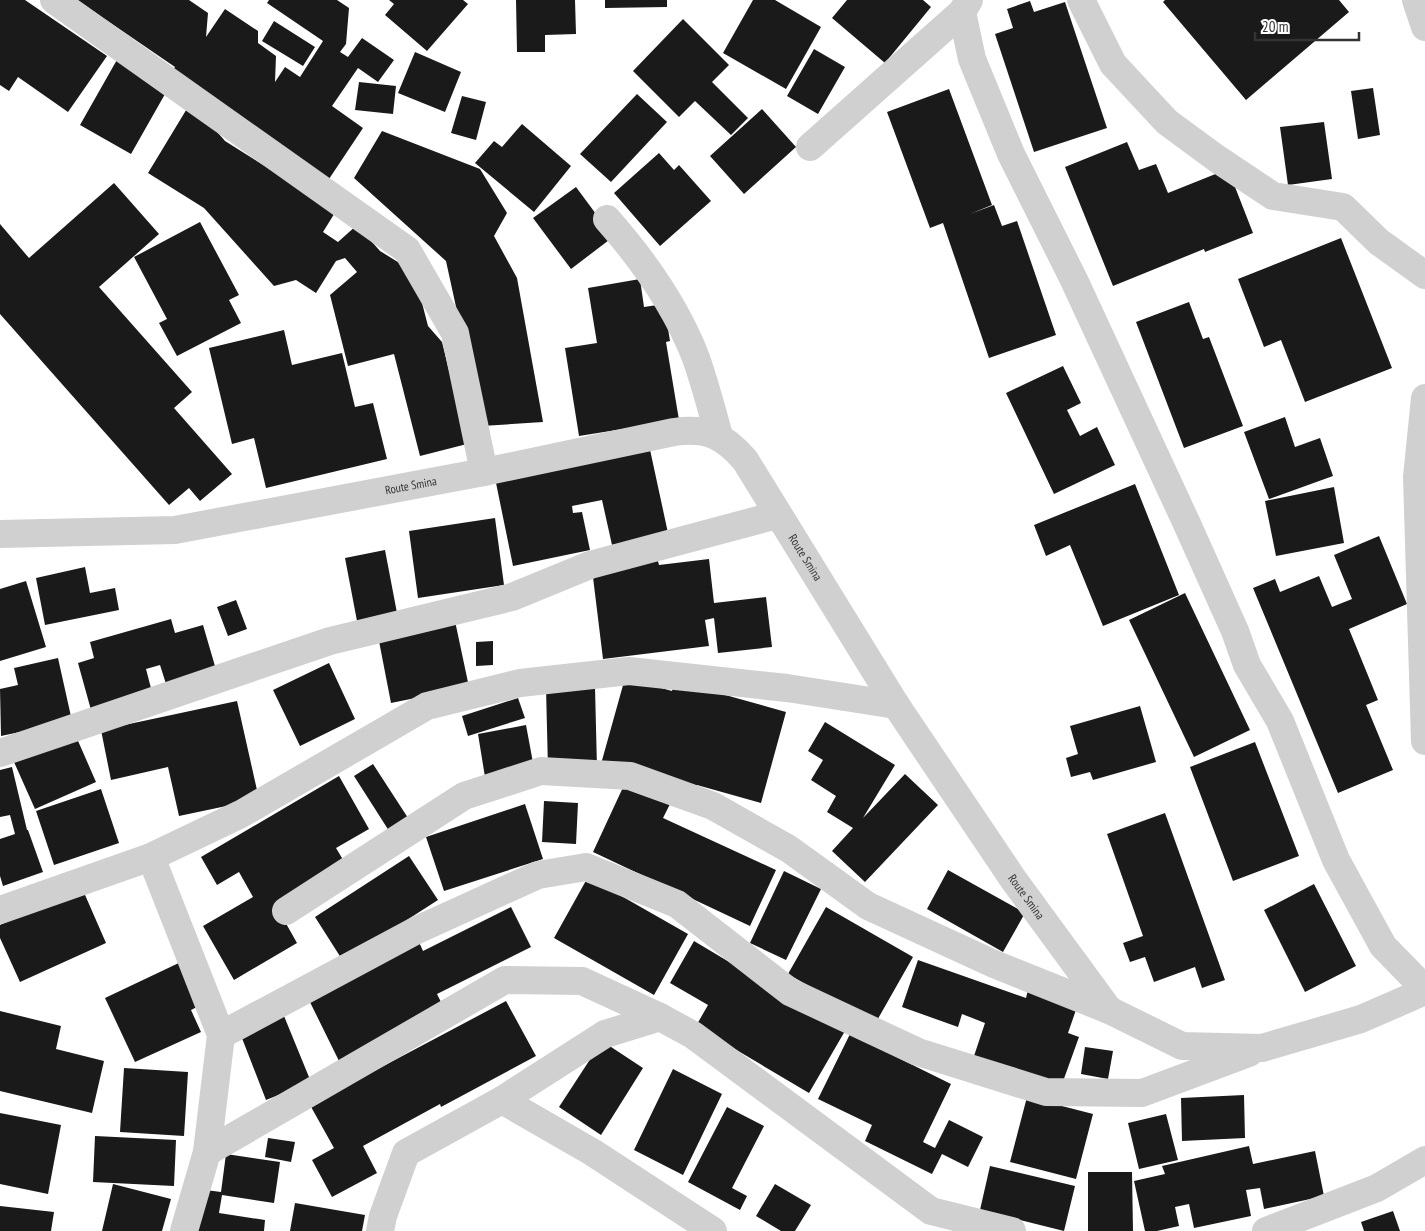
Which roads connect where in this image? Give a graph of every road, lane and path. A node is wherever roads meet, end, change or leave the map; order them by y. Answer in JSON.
{"nodes":[{"id":1,"x":54,"y":0,"type":"edge"},
{"id":2,"x":1081,"y":0,"type":"edge"},
{"id":3,"x":1416,"y":0,"type":"edge"},
{"id":4,"x":965,"y":6,"type":"edge"},
{"id":5,"x":1425,"y":27,"type":"edge"},
{"id":6,"x":810,"y":147,"type":"dead end"},
{"id":7,"x":607,"y":220,"type":"dead end"},
{"id":8,"x":1425,"y":275,"type":"edge"},
{"id":9,"x":1425,"y":398,"type":"edge"},
{"id":10,"x":719,"y":436,"type":"junction"},
{"id":11,"x":484,"y":472,"type":"junction"},
{"id":12,"x":777,"y":515,"type":"junction"},
{"id":13,"x":0,"y":534,"type":"edge"},
{"id":14,"x":896,"y":705,"type":"junction"},
{"id":15,"x":1425,"y":741,"type":"edge"},
{"id":16,"x":0,"y":753,"type":"edge"},
{"id":17,"x":151,"y":857,"type":"junction"},
{"id":18,"x":0,"y":910,"type":"edge"},
{"id":19,"x":286,"y":910,"type":"dead end"},
{"id":20,"x":1425,"y":990,"type":"edge"},
{"id":21,"x":1109,"y":1010,"type":"junction"},
{"id":22,"x":660,"y":1017,"type":"junction"},
{"id":23,"x":221,"y":1035,"type":"junction"},
{"id":24,"x":1262,"y":1048,"type":"junction"},
{"id":25,"x":502,"y":1100,"type":"junction"},
{"id":26,"x":207,"y":1152,"type":"junction"},
{"id":27,"x":1425,"y":1160,"type":"edge"},
{"id":28,"x":184,"y":1231,"type":"edge"},
{"id":29,"x":380,"y":1231,"type":"edge"},
{"id":30,"x":713,"y":1231,"type":"edge"},
{"id":31,"x":1012,"y":1231,"type":"edge"},
{"id":32,"x":1266,"y":1231,"type":"edge"}],
"edges":[{"from":1,"to":11,"type":"street"},
{"from":2,"to":8,"type":"street"},
{"from":3,"to":5,"type":"street"},
{"from":4,"to":6,"type":"street"},
{"from":4,"to":20,"type":"street"},
{"from":7,"to":10,"type":"street"},
{"from":9,"to":15,"type":"street"},
{"from":10,"to":11,"type":"street","name":"Route Smina"},
{"from":10,"to":12,"type":"street","name":"Route Smina"},
{"from":11,"to":13,"type":"street","name":"Route Smina"},
{"from":12,"to":14,"type":"street","name":"Route Smina"},
{"from":12,"to":16,"type":"street"},
{"from":14,"to":17,"type":"street"},
{"from":14,"to":21,"type":"street","name":"Route Smina"},
{"from":17,"to":18,"type":"street"},
{"from":17,"to":23,"type":"street"},
{"from":19,"to":21,"type":"street"},
{"from":20,"to":24,"type":"street","name":"Route Smina"},
{"from":21,"to":24,"type":"street","name":"Route Smina"},
{"from":22,"to":25,"type":"street"},
{"from":22,"to":26,"type":"street"},
{"from":22,"to":31,"type":"street"},
{"from":23,"to":24,"type":"street"},
{"from":23,"to":26,"type":"street"},
{"from":25,"to":29,"type":"street"},
{"from":25,"to":30,"type":"street"},
{"from":26,"to":28,"type":"street"},
{"from":27,"to":32,"type":"street"}]}
